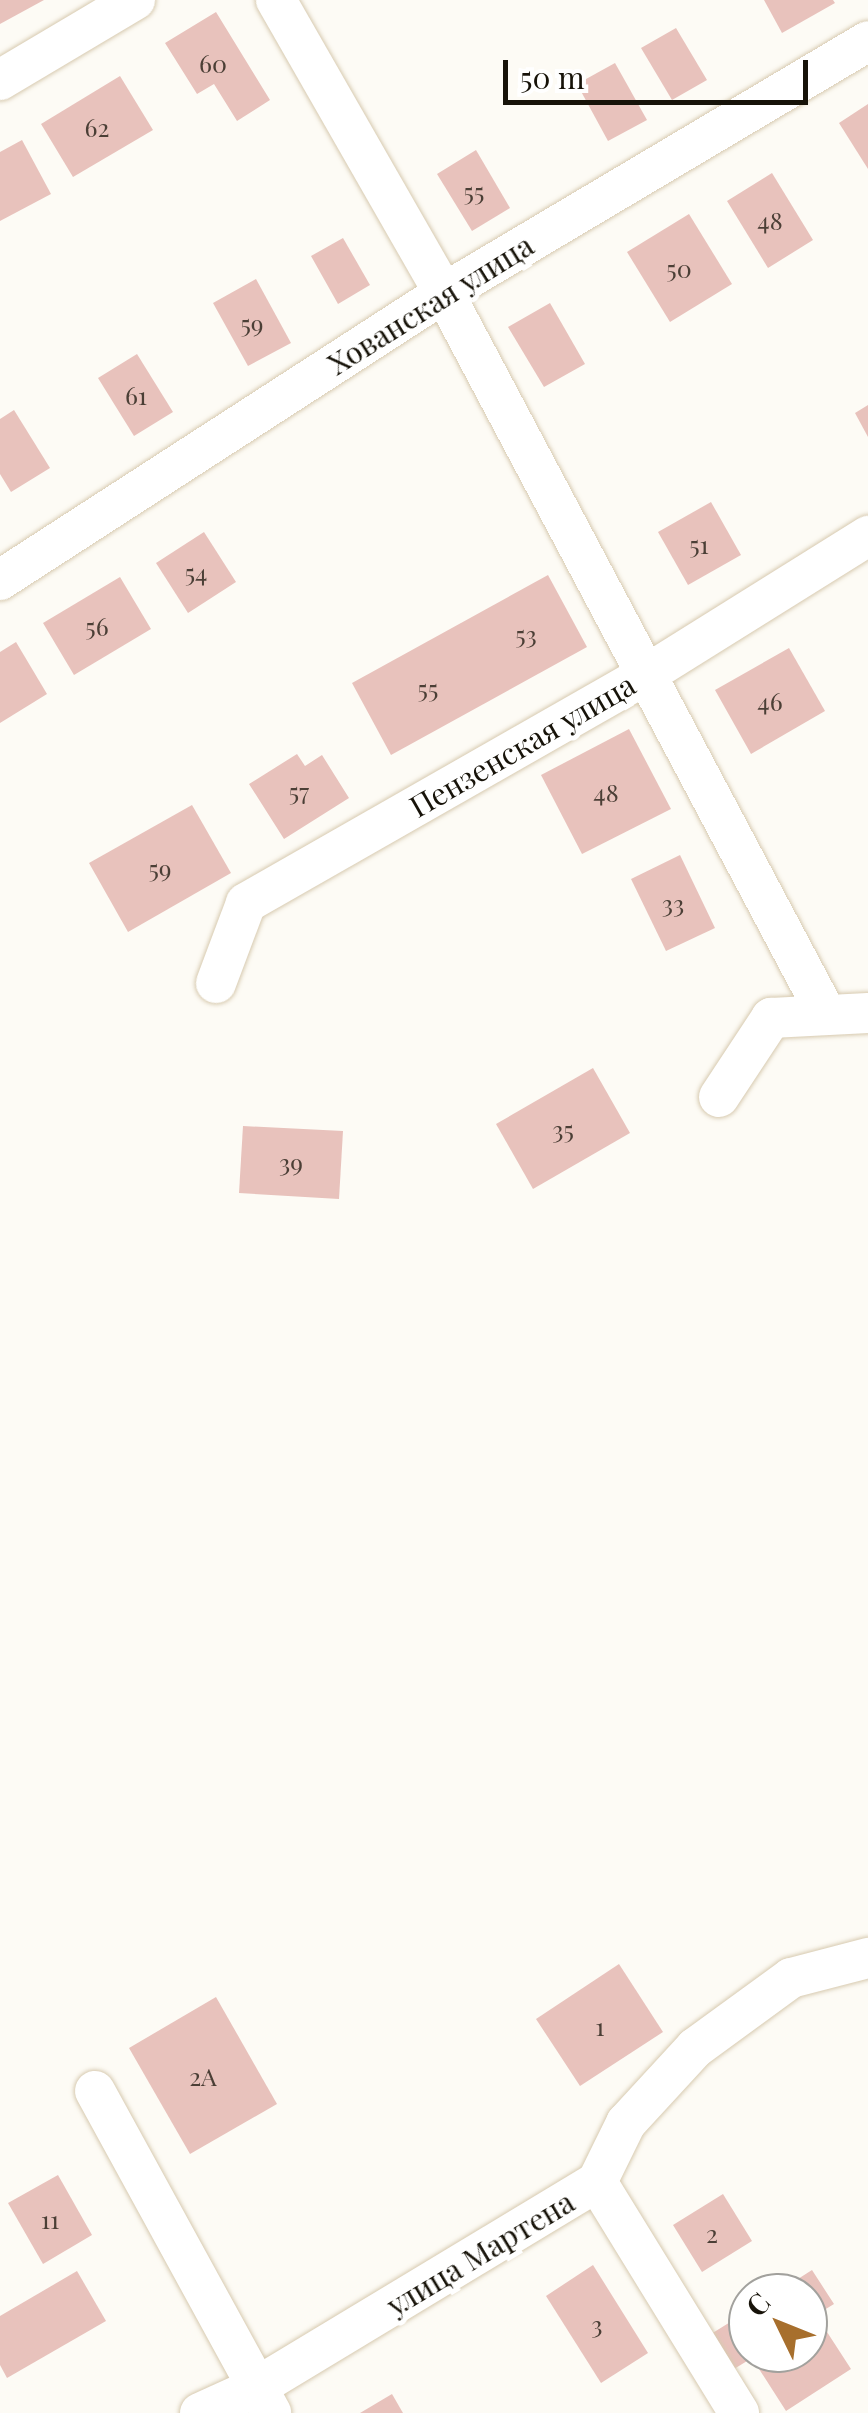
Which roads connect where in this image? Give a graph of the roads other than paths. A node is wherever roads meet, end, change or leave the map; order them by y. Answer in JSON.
{"nodes":[{"id":1,"x":135,"y":0,"type":"edge"},
{"id":2,"x":276,"y":0,"type":"edge"},
{"id":3,"x":868,"y":41,"type":"edge"},
{"id":4,"x":0,"y":80,"type":"edge"},
{"id":5,"x":444,"y":293,"type":"junction"},
{"id":6,"x":868,"y":536,"type":"edge"},
{"id":7,"x":0,"y":580,"type":"edge"},
{"id":8,"x":647,"y":674,"type":"junction"},
{"id":9,"x":216,"y":983,"type":"dead end"},
{"id":10,"x":825,"y":1012,"type":"junction"},
{"id":11,"x":868,"y":1014,"type":"edge"},
{"id":12,"x":719,"y":1096,"type":"dead end"},
{"id":13,"x":868,"y":1958,"type":"edge"},
{"id":14,"x":95,"y":2091,"type":"dead end"},
{"id":15,"x":597,"y":2182,"type":"junction"},
{"id":16,"x":264,"y":2400,"type":"edge"},
{"id":17,"x":200,"y":2413,"type":"edge"},
{"id":18,"x":739,"y":2413,"type":"edge"}],
"edges":[{"from":1,"to":4,"type":"street"},
{"from":2,"to":5,"type":"street"},
{"from":3,"to":5,"type":"street","name":"Хованская улица"},
{"from":5,"to":7,"type":"street","name":"Хованская улица"},
{"from":5,"to":8,"type":"street"},
{"from":6,"to":8,"type":"street","name":"Пензенская улица"},
{"from":8,"to":9,"type":"street","name":"Пензенская улица"},
{"from":8,"to":10,"type":"street"},
{"from":10,"to":11,"type":"street"},
{"from":10,"to":12,"type":"street"},
{"from":13,"to":15,"type":"street","name":"улица Мартена"},
{"from":14,"to":16,"type":"street"},
{"from":15,"to":16,"type":"street","name":"улица Мартена"},
{"from":15,"to":18,"type":"street"},
{"from":16,"to":17,"type":"street","name":"улица Мартена"}]}
